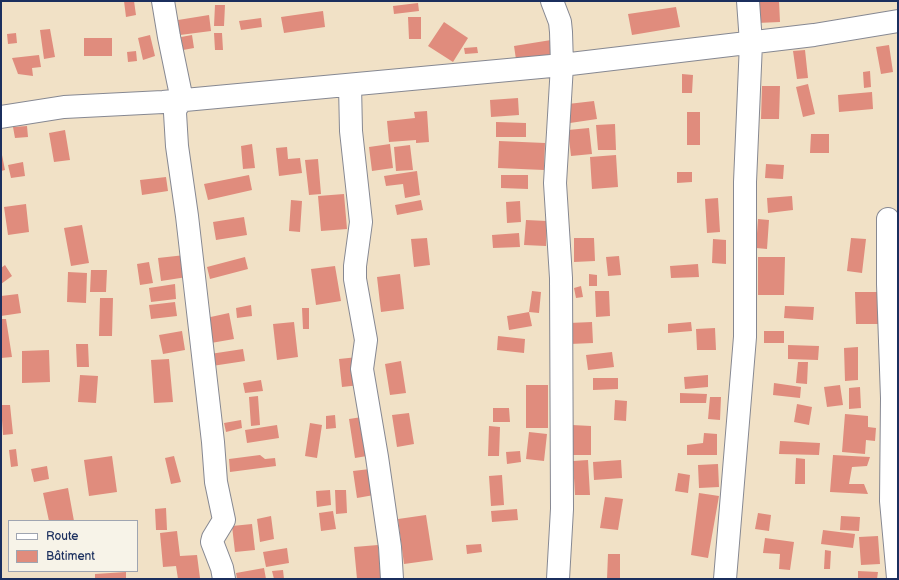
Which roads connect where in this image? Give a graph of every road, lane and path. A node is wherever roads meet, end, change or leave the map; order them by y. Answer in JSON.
{"nodes":[{"id":1,"x":162,"y":1,"type":"edge"},
{"id":2,"x":552,"y":1,"type":"edge"},
{"id":3,"x":748,"y":1,"type":"edge"},
{"id":4,"x":898,"y":21,"type":"edge"},
{"id":5,"x":751,"y":43,"type":"junction"},
{"id":6,"x":562,"y":65,"type":"junction"},
{"id":7,"x":350,"y":85,"type":"junction"},
{"id":8,"x":182,"y":100,"type":"junction"},
{"id":9,"x":1,"y":117,"type":"edge"},
{"id":10,"x":888,"y":219,"type":"dead end"},
{"id":11,"x":898,"y":578,"type":"edge"},
{"id":12,"x":224,"y":579,"type":"edge"},
{"id":13,"x":392,"y":579,"type":"edge"},
{"id":14,"x":558,"y":579,"type":"edge"},
{"id":15,"x":725,"y":579,"type":"edge"}],
"edges":[{"from":1,"to":8,"type":"street"},
{"from":2,"to":6,"type":"street"},
{"from":3,"to":5,"type":"street"},
{"from":4,"to":5,"type":"street"},
{"from":5,"to":6,"type":"street"},
{"from":5,"to":15,"type":"street"},
{"from":6,"to":7,"type":"street"},
{"from":6,"to":14,"type":"street"},
{"from":7,"to":8,"type":"street"},
{"from":7,"to":13,"type":"street"},
{"from":8,"to":9,"type":"street"},
{"from":8,"to":12,"type":"street"},
{"from":10,"to":11,"type":"street"}]}
